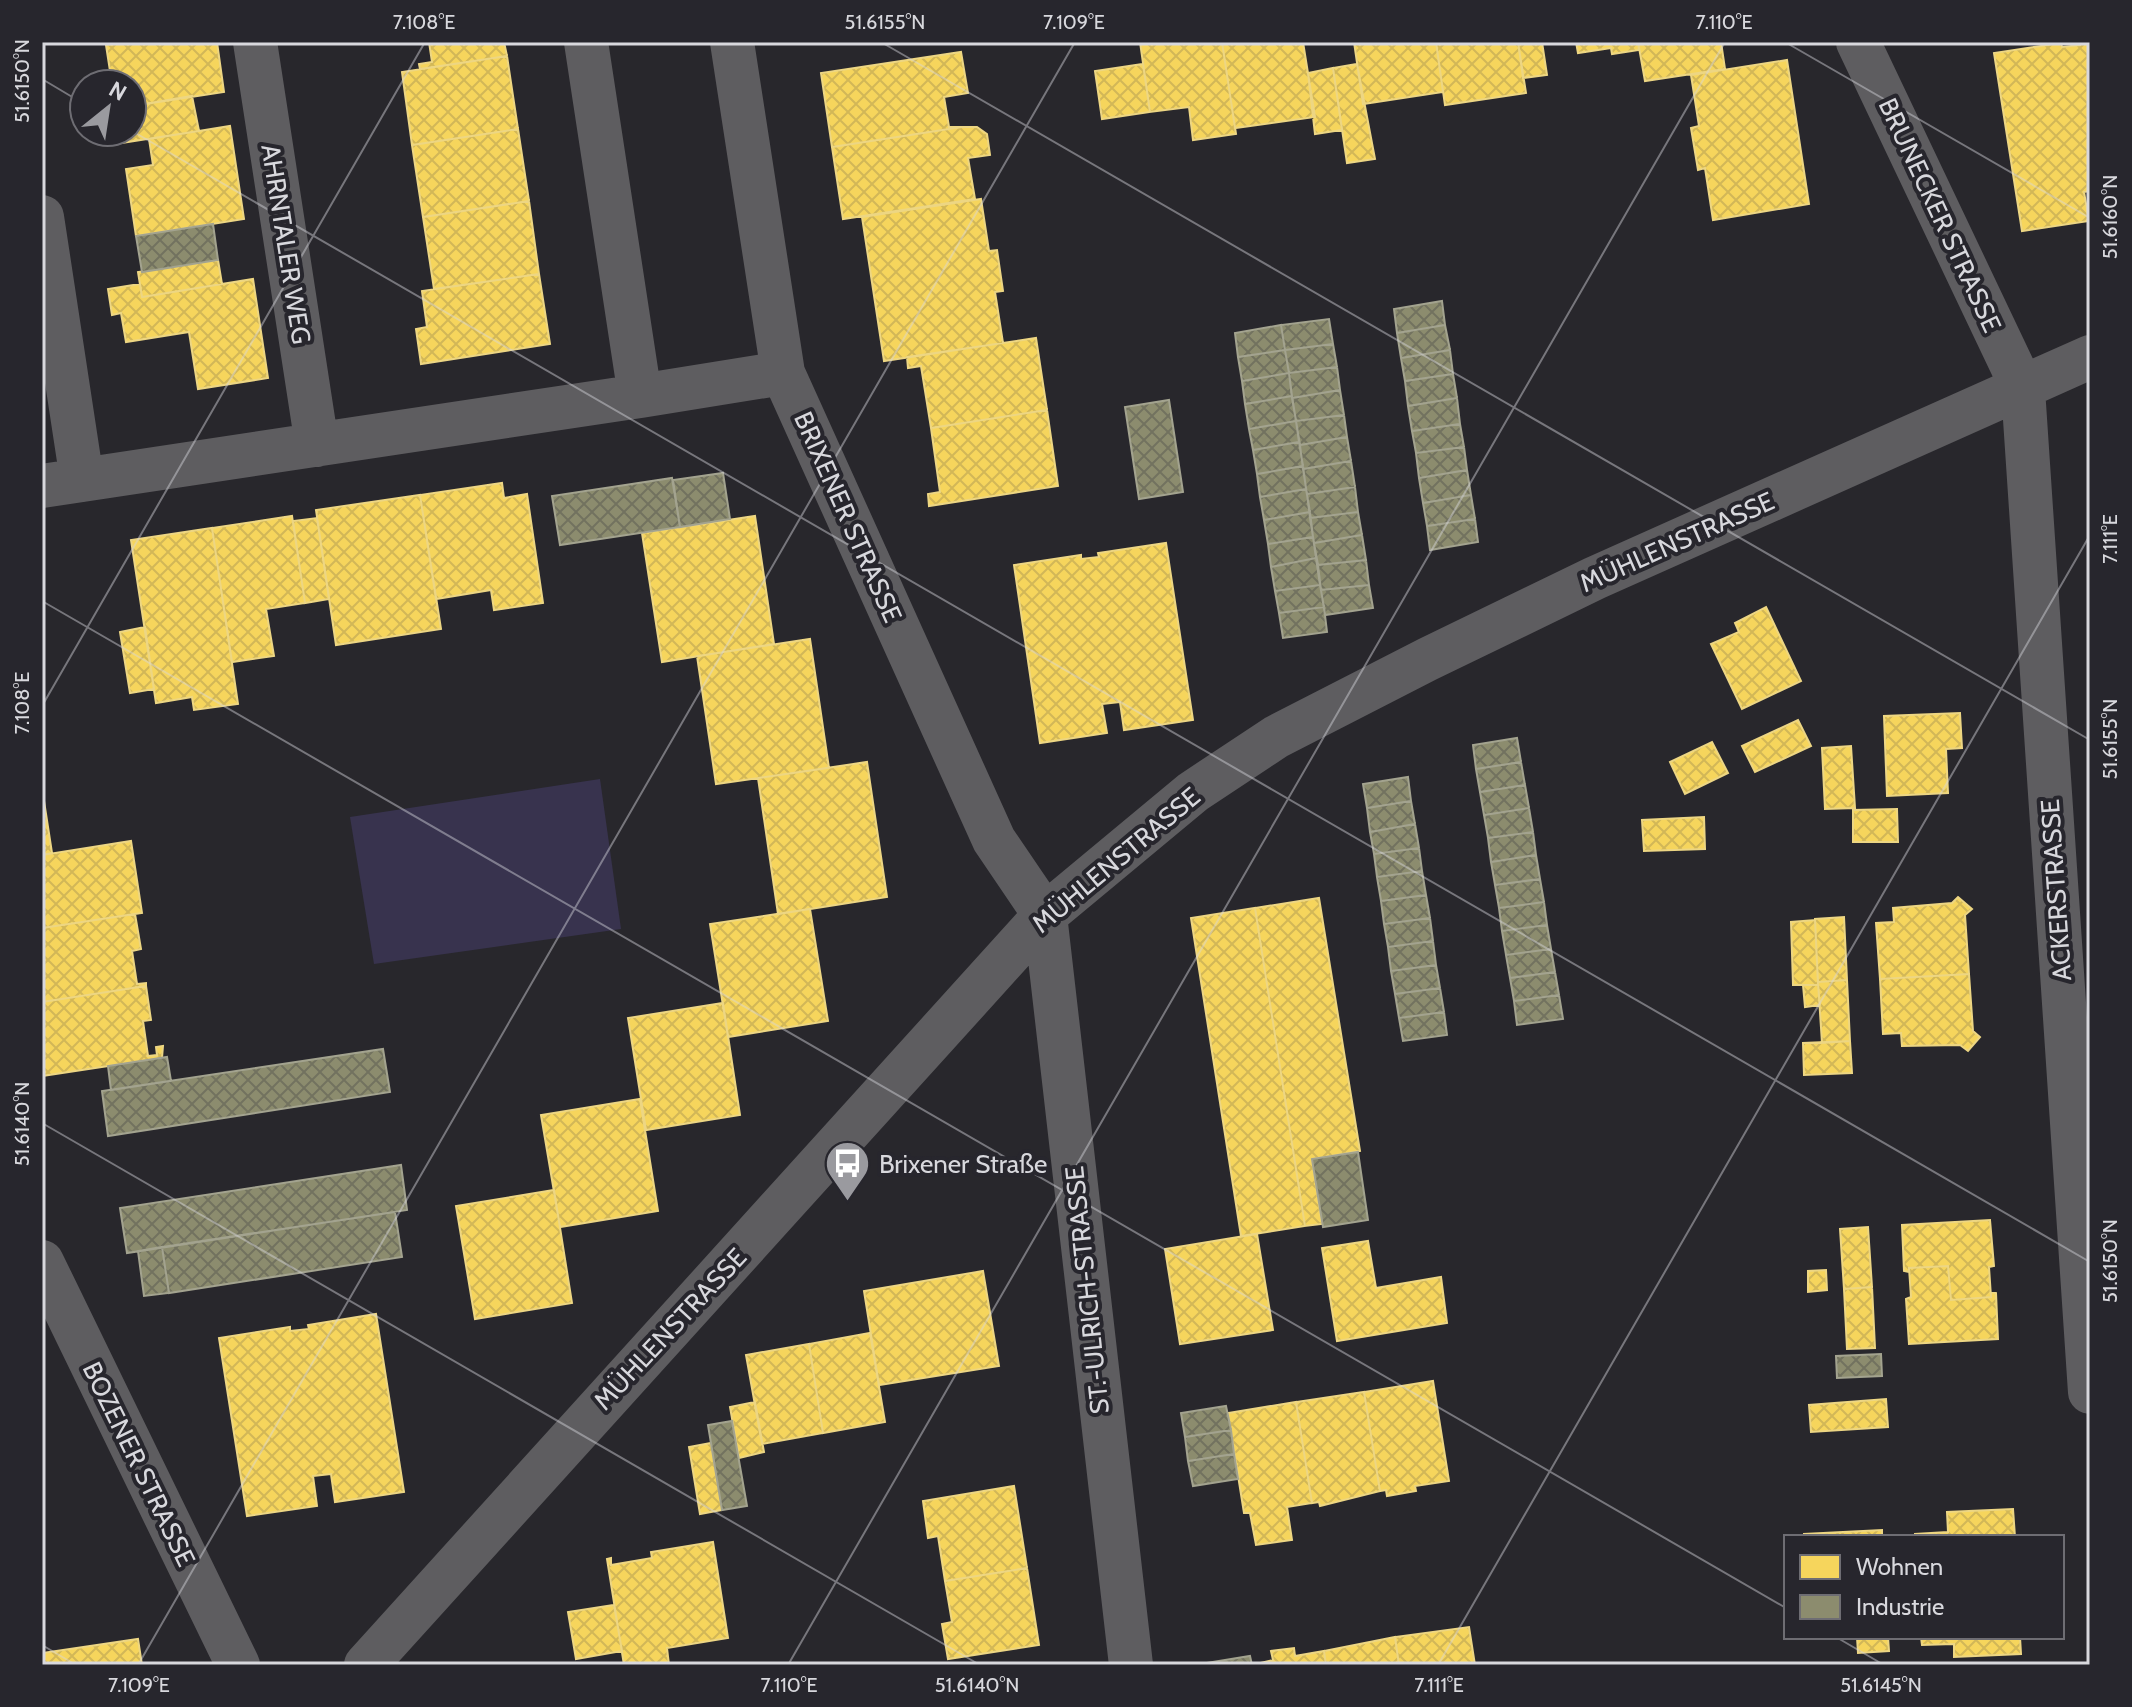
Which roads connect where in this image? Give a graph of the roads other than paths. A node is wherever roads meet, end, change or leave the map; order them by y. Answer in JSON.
{"nodes":[{"id":1,"x":255,"y":42,"type":"edge"},
{"id":2,"x":586,"y":42,"type":"edge"},
{"id":3,"x":732,"y":42,"type":"edge"},
{"id":4,"x":1858,"y":42,"type":"edge"},
{"id":5,"x":42,"y":217,"type":"edge"},
{"id":6,"x":2090,"y":357,"type":"edge"},
{"id":7,"x":783,"y":373,"type":"junction"},
{"id":8,"x":2023,"y":389,"type":"junction"},
{"id":9,"x":640,"y":396,"type":"junction"},
{"id":10,"x":317,"y":445,"type":"junction"},
{"id":11,"x":62,"y":483,"type":"edge"},
{"id":12,"x":1045,"y":915,"type":"junction"},
{"id":13,"x":42,"y":1262,"type":"edge"},
{"id":14,"x":2090,"y":1392,"type":"edge"},
{"id":15,"x":238,"y":1665,"type":"edge"},
{"id":16,"x":366,"y":1665,"type":"edge"},
{"id":17,"x":1131,"y":1665,"type":"edge"}],
"edges":[{"from":1,"to":10,"type":"street","name":"AHRNTALER WEG"},
{"from":2,"to":9,"type":"street"},
{"from":3,"to":7,"type":"street","name":"BRIXENER STRASSE"},
{"from":4,"to":8,"type":"street","name":"BRUNECKER STRASSE"},
{"from":5,"to":11,"type":"street"},
{"from":6,"to":8,"type":"street","name":"MÜHLENSTRASSE"},
{"from":7,"to":9,"type":"street"},
{"from":7,"to":12,"type":"street","name":"BRIXENER STRASSE"},
{"from":8,"to":12,"type":"street","name":"MÜHLENSTRASSE"},
{"from":8,"to":14,"type":"street","name":"ACKERSTRASSE"},
{"from":9,"to":10,"type":"street"},
{"from":10,"to":11,"type":"street"},
{"from":12,"to":16,"type":"street","name":"MÜHLENSTRASSE"},
{"from":12,"to":17,"type":"street","name":"ST.-ULRICH-STRASSE"},
{"from":13,"to":15,"type":"street","name":"BOZENER STRASSE"}]}
